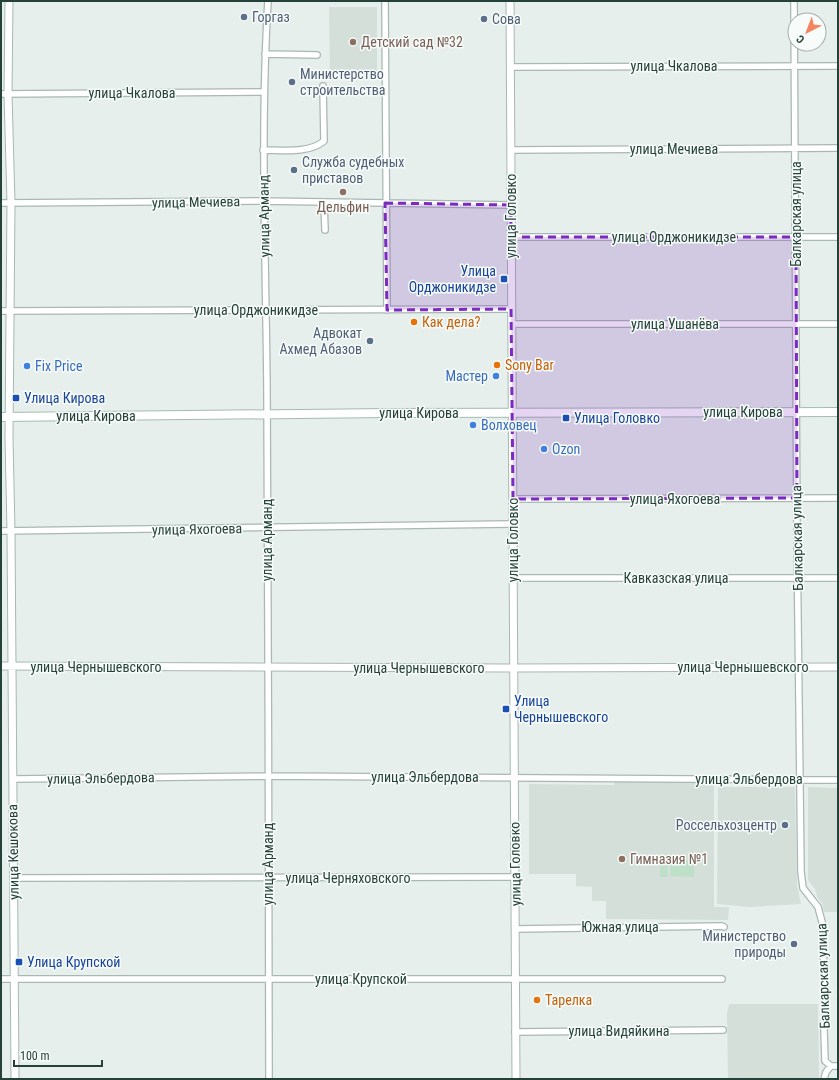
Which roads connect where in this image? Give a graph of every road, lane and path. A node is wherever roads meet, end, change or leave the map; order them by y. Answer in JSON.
{"nodes":[{"id":1,"x":9,"y":1,"type":"edge"},
{"id":2,"x":268,"y":1,"type":"edge"},
{"id":3,"x":385,"y":1,"type":"edge"},
{"id":4,"x":510,"y":1,"type":"edge"},
{"id":5,"x":794,"y":1,"type":"edge"},
{"id":6,"x":265,"y":54,"type":"junction"},
{"id":7,"x":316,"y":55,"type":"dead end"},
{"id":8,"x":795,"y":66,"type":"junction"},
{"id":9,"x":838,"y":66,"type":"edge"},
{"id":10,"x":510,"y":67,"type":"junction"},
{"id":11,"x":323,"y":86,"type":"dead end"},
{"id":12,"x":264,"y":92,"type":"junction"},
{"id":13,"x":5,"y":94,"type":"edge"},
{"id":14,"x":796,"y":148,"type":"junction"},
{"id":15,"x":838,"y":148,"type":"edge"},
{"id":16,"x":264,"y":150,"type":"junction"},
{"id":17,"x":511,"y":150,"type":"junction"},
{"id":18,"x":263,"y":200,"type":"junction"},
{"id":19,"x":324,"y":202,"type":"junction"},
{"id":20,"x":1,"y":203,"type":"edge"},
{"id":21,"x":11,"y":203,"type":"junction"},
{"id":22,"x":385,"y":203,"type":"junction"},
{"id":23,"x":511,"y":205,"type":"junction"},
{"id":24,"x":325,"y":230,"type":"dead end"},
{"id":25,"x":511,"y":237,"type":"junction"},
{"id":26,"x":796,"y":237,"type":"junction"},
{"id":27,"x":838,"y":237,"type":"edge"},
{"id":28,"x":511,"y":309,"type":"junction"},
{"id":29,"x":265,"y":310,"type":"junction"},
{"id":30,"x":387,"y":310,"type":"junction"},
{"id":31,"x":1,"y":311,"type":"edge"},
{"id":32,"x":10,"y":311,"type":"junction"},
{"id":33,"x":512,"y":324,"type":"junction"},
{"id":34,"x":796,"y":324,"type":"junction"},
{"id":35,"x":838,"y":324,"type":"edge"},
{"id":36,"x":796,"y":412,"type":"junction"},
{"id":37,"x":838,"y":412,"type":"edge"},
{"id":38,"x":512,"y":413,"type":"junction"},
{"id":39,"x":267,"y":415,"type":"junction"},
{"id":40,"x":5,"y":417,"type":"edge"},
{"id":41,"x":797,"y":498,"type":"junction"},
{"id":42,"x":838,"y":498,"type":"edge"},
{"id":43,"x":513,"y":499,"type":"junction"},
{"id":44,"x":513,"y":524,"type":"junction"},
{"id":45,"x":267,"y":528,"type":"junction"},
{"id":46,"x":1,"y":531,"type":"edge"},
{"id":47,"x":11,"y":531,"type":"junction"},
{"id":48,"x":513,"y":578,"type":"junction"},
{"id":49,"x":798,"y":578,"type":"junction"},
{"id":50,"x":838,"y":578,"type":"edge"},
{"id":51,"x":1,"y":666,"type":"edge"},
{"id":52,"x":268,"y":666,"type":"junction"},
{"id":53,"x":12,"y":667,"type":"junction"},
{"id":54,"x":799,"y":667,"type":"junction"},
{"id":55,"x":838,"y":667,"type":"edge"},
{"id":56,"x":514,"y":668,"type":"junction"},
{"id":57,"x":268,"y":776,"type":"junction"},
{"id":58,"x":514,"y":777,"type":"junction"},
{"id":59,"x":12,"y":778,"type":"junction"},
{"id":60,"x":799,"y":779,"type":"junction"},
{"id":61,"x":838,"y":780,"type":"edge"},
{"id":62,"x":515,"y":877,"type":"junction"},
{"id":63,"x":14,"y":878,"type":"junction"},
{"id":64,"x":269,"y":878,"type":"junction"},
{"id":65,"x":724,"y":927,"type":"dead end"},
{"id":66,"x":515,"y":928,"type":"junction"},
{"id":67,"x":1,"y":979,"type":"edge"},
{"id":68,"x":14,"y":979,"type":"junction"},
{"id":69,"x":268,"y":979,"type":"junction"},
{"id":70,"x":516,"y":979,"type":"junction"},
{"id":71,"x":722,"y":979,"type":"dead end"},
{"id":72,"x":723,"y":1030,"type":"dead end"},
{"id":73,"x":515,"y":1032,"type":"junction"},
{"id":74,"x":831,"y":1066,"type":"junction"},
{"id":75,"x":838,"y":1066,"type":"edge"},
{"id":76,"x":15,"y":1079,"type":"edge"},
{"id":77,"x":269,"y":1079,"type":"edge"},
{"id":78,"x":516,"y":1079,"type":"edge"},
{"id":79,"x":824,"y":1079,"type":"edge"}],
"edges":[{"from":1,"to":13,"type":"street","name":"улица Кешокова"},
{"from":2,"to":6,"type":"street","name":"улица Арманд"},
{"from":3,"to":22,"type":"street"},
{"from":4,"to":10,"type":"street","name":"улица Головко"},
{"from":5,"to":8,"type":"street","name":"Балкарская улица"},
{"from":6,"to":7,"type":"street"},
{"from":6,"to":12,"type":"street","name":"улица Арманд"},
{"from":8,"to":9,"type":"street","name":"улица Чкалова"},
{"from":8,"to":10,"type":"street","name":"улица Чкалова"},
{"from":8,"to":14,"type":"street","name":"Балкарская улица"},
{"from":10,"to":17,"type":"street","name":"улица Головко"},
{"from":11,"to":16,"type":"street"},
{"from":12,"to":13,"type":"street","name":"улица Чкалова"},
{"from":12,"to":16,"type":"street","name":"улица Арманд"},
{"from":13,"to":21,"type":"street","name":"улица Кешокова"},
{"from":14,"to":15,"type":"street","name":"улица Мечиева"},
{"from":14,"to":17,"type":"street","name":"улица Мечиева"},
{"from":14,"to":26,"type":"street","name":"Балкарская улица"},
{"from":16,"to":18,"type":"street","name":"улица Арманд"},
{"from":17,"to":23,"type":"street","name":"улица Головко"},
{"from":18,"to":19,"type":"street","name":"улица Мечиева"},
{"from":18,"to":21,"type":"street","name":"улица Мечиева"},
{"from":18,"to":29,"type":"street","name":"улица Арманд"},
{"from":19,"to":22,"type":"street","name":"улица Мечиева"},
{"from":19,"to":24,"type":"street"},
{"from":20,"to":21,"type":"street","name":"улица Мечиева"},
{"from":21,"to":32,"type":"street","name":"улица Кешокова"},
{"from":22,"to":23,"type":"street","name":"улица Мечиева"},
{"from":22,"to":30,"type":"street"},
{"from":23,"to":25,"type":"street","name":"улица Головко"},
{"from":25,"to":26,"type":"street","name":"улица Орджоникидзе"},
{"from":25,"to":28,"type":"street","name":"улица Головко"},
{"from":26,"to":27,"type":"street","name":"улица Орджоникидзе"},
{"from":26,"to":34,"type":"street","name":"Балкарская улица"},
{"from":28,"to":30,"type":"street","name":"улица Орджоникидзе"},
{"from":28,"to":33,"type":"street","name":"улица Головко"},
{"from":29,"to":30,"type":"street","name":"улица Орджоникидзе"},
{"from":29,"to":32,"type":"street","name":"улица Орджоникидзе"},
{"from":29,"to":39,"type":"street","name":"улица Арманд"},
{"from":31,"to":32,"type":"street","name":"улица Орджоникидзе"},
{"from":32,"to":40,"type":"street","name":"улица Кешокова"},
{"from":33,"to":34,"type":"street","name":"улица Ушанёва"},
{"from":33,"to":38,"type":"street","name":"улица Головко"},
{"from":34,"to":35,"type":"street","name":"улица Ушанёва"},
{"from":34,"to":36,"type":"street","name":"Балкарская улица"},
{"from":36,"to":37,"type":"main road","name":"улица Кирова"},
{"from":36,"to":38,"type":"main road","name":"улица Кирова"},
{"from":36,"to":41,"type":"street","name":"Балкарская улица"},
{"from":38,"to":39,"type":"main road","name":"улица Кирова"},
{"from":38,"to":43,"type":"street","name":"улица Головко"},
{"from":39,"to":40,"type":"main road","name":"улица Кирова"},
{"from":39,"to":45,"type":"street","name":"улица Арманд"},
{"from":40,"to":47,"type":"street","name":"улица Кешокова"},
{"from":41,"to":42,"type":"street","name":"улица Яхогоева"},
{"from":41,"to":43,"type":"street","name":"улица Яхогоева"},
{"from":41,"to":49,"type":"street","name":"Балкарская улица"},
{"from":43,"to":44,"type":"street","name":"улица Головко"},
{"from":44,"to":45,"type":"street","name":"улица Яхогоева"},
{"from":44,"to":48,"type":"street","name":"улица Головко"},
{"from":45,"to":47,"type":"street","name":"улица Яхогоева"},
{"from":45,"to":52,"type":"street","name":"улица Арманд"},
{"from":46,"to":47,"type":"street","name":"улица Яхогоева"},
{"from":47,"to":53,"type":"street","name":"улица Кешокова"},
{"from":48,"to":49,"type":"street","name":"Кавказская улица"},
{"from":48,"to":56,"type":"street","name":"улица Головко"},
{"from":49,"to":50,"type":"street","name":"Кавказская улица"},
{"from":49,"to":54,"type":"street","name":"Балкарская улица"},
{"from":51,"to":53,"type":"street","name":"улица Чернышевского"},
{"from":52,"to":53,"type":"street","name":"улица Чернышевского"},
{"from":52,"to":56,"type":"street","name":"улица Чернышевского"},
{"from":52,"to":57,"type":"street","name":"улица Арманд"},
{"from":53,"to":59,"type":"street","name":"улица Кешокова"},
{"from":54,"to":55,"type":"street","name":"улица Чернышевского"},
{"from":54,"to":56,"type":"street","name":"улица Чернышевского"},
{"from":54,"to":60,"type":"street","name":"Балкарская улица"},
{"from":56,"to":58,"type":"street","name":"улица Головко"},
{"from":57,"to":58,"type":"street","name":"улица Эльбердова"},
{"from":57,"to":59,"type":"street","name":"улица Эльбердова"},
{"from":57,"to":64,"type":"street","name":"улица Арманд"},
{"from":58,"to":60,"type":"street","name":"улица Эльбердова"},
{"from":58,"to":62,"type":"street","name":"улица Головко"},
{"from":59,"to":63,"type":"street","name":"улица Кешокова"},
{"from":60,"to":61,"type":"street","name":"улица Эльбердова"},
{"from":60,"to":74,"type":"street","name":"Балкарская улица"},
{"from":62,"to":64,"type":"street","name":"улица Черняховского"},
{"from":62,"to":66,"type":"street","name":"улица Головко"},
{"from":63,"to":64,"type":"street","name":"улица Черняховского"},
{"from":63,"to":68,"type":"street","name":"улица Кешокова"},
{"from":64,"to":69,"type":"street","name":"улица Арманд"},
{"from":65,"to":66,"type":"street","name":"Южная улица"},
{"from":66,"to":70,"type":"street","name":"улица Головко"},
{"from":67,"to":68,"type":"street","name":"улица Крупской"},
{"from":68,"to":69,"type":"street","name":"улица Крупской"},
{"from":68,"to":76,"type":"street","name":"улица Кешокова"},
{"from":69,"to":70,"type":"street","name":"улица Крупской"},
{"from":69,"to":77,"type":"street","name":"улица Арманд"},
{"from":70,"to":71,"type":"street","name":"улица Крупской"},
{"from":70,"to":73,"type":"street","name":"улица Головко"},
{"from":72,"to":73,"type":"street","name":"улица Видяйкина"},
{"from":73,"to":78,"type":"street","name":"улица Головко"},
{"from":74,"to":75,"type":"street"},
{"from":74,"to":79,"type":"street"}]}
